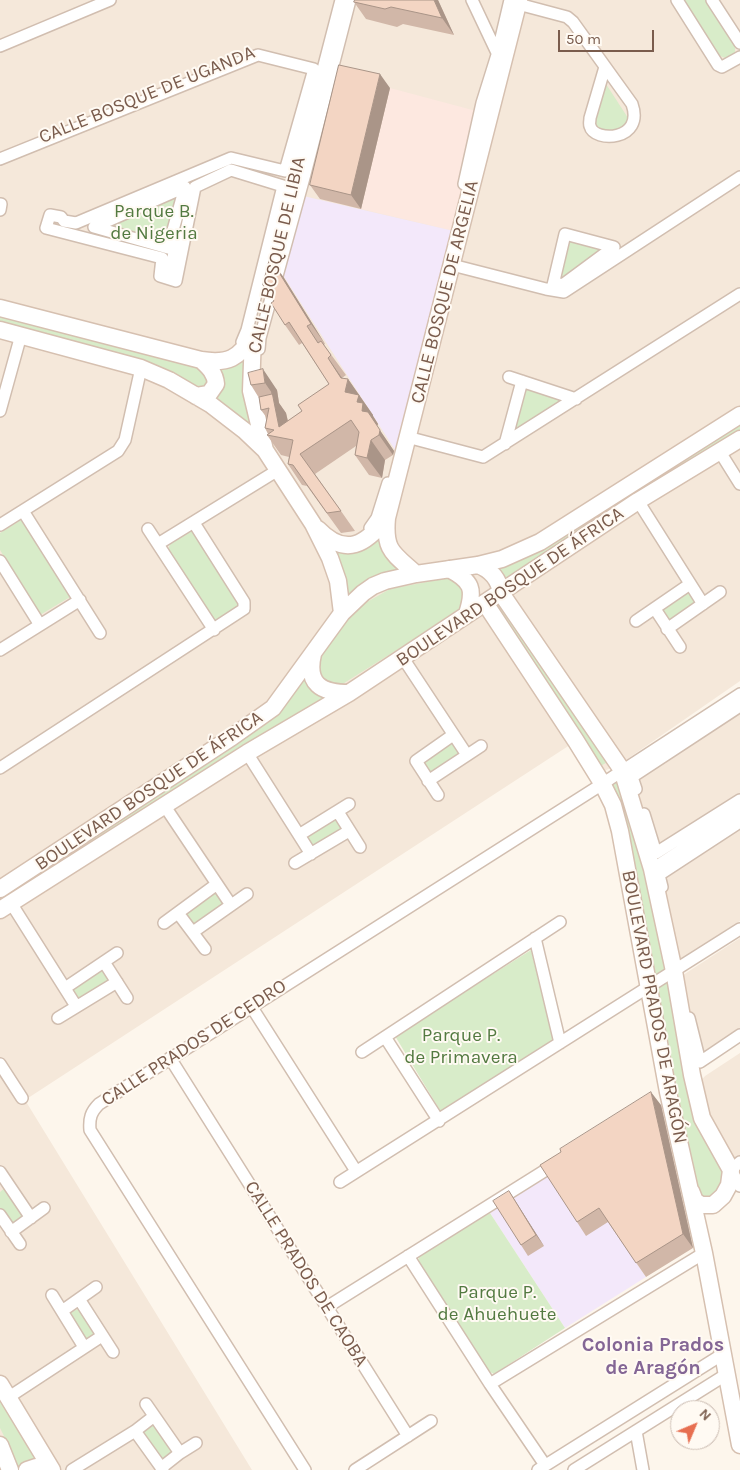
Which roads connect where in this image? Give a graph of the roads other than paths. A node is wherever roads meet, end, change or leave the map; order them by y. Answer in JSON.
{"nodes":[{"id":1,"x":110,"y":0,"type":"edge"},
{"id":2,"x":340,"y":0,"type":"edge"},
{"id":3,"x":350,"y":0,"type":"edge"},
{"id":4,"x":677,"y":0,"type":"edge"},
{"id":5,"x":712,"y":0,"type":"edge"},
{"id":6,"x":516,"y":1,"type":"edge"},
{"id":7,"x":474,"y":2,"type":"edge"},
{"id":8,"x":740,"y":43,"type":"edge"},
{"id":9,"x":0,"y":46,"type":"edge"},
{"id":10,"x":740,"y":57,"type":"edge"},
{"id":11,"x":500,"y":59,"type":"junction"},
{"id":12,"x":324,"y":65,"type":"junction"},
{"id":13,"x":605,"y":67,"type":"junction"},
{"id":14,"x":0,"y":153,"type":"edge"},
{"id":15,"x":0,"y":159,"type":"edge"},
{"id":16,"x":740,"y":178,"type":"edge"},
{"id":17,"x":192,"y":180,"type":"junction"},
{"id":18,"x":294,"y":181,"type":"junction"},
{"id":19,"x":0,"y":204,"type":"edge"},
{"id":20,"x":0,"y":210,"type":"edge"},
{"id":21,"x":55,"y":225,"type":"dead end"},
{"id":22,"x":76,"y":229,"type":"junction"},
{"id":23,"x":632,"y":247,"type":"junction"},
{"id":24,"x":171,"y":251,"type":"junction"},
{"id":25,"x":452,"y":265,"type":"junction"},
{"id":26,"x":169,"y":274,"type":"dead end"},
{"id":27,"x":549,"y":287,"type":"junction"},
{"id":28,"x":740,"y":294,"type":"edge"},
{"id":29,"x":0,"y":302,"type":"edge"},
{"id":30,"x":0,"y":308,"type":"edge"},
{"id":31,"x":0,"y":330,"type":"edge"},
{"id":32,"x":21,"y":335,"type":"junction"},
{"id":33,"x":253,"y":336,"type":"junction"},
{"id":34,"x":201,"y":360,"type":"junction"},
{"id":35,"x":142,"y":368,"type":"junction"},
{"id":36,"x":509,"y":377,"type":"dead end"},
{"id":37,"x":522,"y":381,"type":"junction"},
{"id":38,"x":196,"y":396,"type":"junction"},
{"id":39,"x":576,"y":399,"type":"junction"},
{"id":40,"x":0,"y":411,"type":"edge"},
{"id":41,"x":740,"y":415,"type":"edge"},
{"id":42,"x":408,"y":437,"type":"junction"},
{"id":43,"x":740,"y":439,"type":"edge"},
{"id":44,"x":505,"y":444,"type":"junction"},
{"id":45,"x":265,"y":450,"type":"junction"},
{"id":46,"x":720,"y":452,"type":"junction"},
{"id":47,"x":278,"y":470,"type":"junction"},
{"id":48,"x":740,"y":484,"type":"edge"},
{"id":49,"x":638,"y":501,"type":"junction"},
{"id":50,"x":23,"y":510,"type":"junction"},
{"id":51,"x":387,"y":518,"type":"junction"},
{"id":52,"x":194,"y":523,"type":"junction"},
{"id":53,"x":313,"y":524,"type":"junction"},
{"id":54,"x":0,"y":525,"type":"edge"},
{"id":55,"x":148,"y":529,"type":"dead end"},
{"id":56,"x":158,"y":544,"type":"junction"},
{"id":57,"x":0,"y":561,"type":"edge"},
{"id":58,"x":478,"y":565,"type":"junction"},
{"id":59,"x":449,"y":569,"type":"junction"},
{"id":60,"x":416,"y":574,"type":"junction"},
{"id":61,"x":690,"y":584,"type":"junction"},
{"id":62,"x":720,"y":592,"type":"dead end"},
{"id":63,"x":500,"y":593,"type":"junction"},
{"id":64,"x":80,"y":600,"type":"junction"},
{"id":65,"x":485,"y":603,"type":"junction"},
{"id":66,"x":703,"y":604,"type":"junction"},
{"id":67,"x":654,"y":609,"type":"junction"},
{"id":68,"x":342,"y":613,"type":"junction"},
{"id":69,"x":468,"y":614,"type":"junction"},
{"id":70,"x":636,"y":621,"type":"dead end"},
{"id":71,"x":40,"y":625,"type":"junction"},
{"id":72,"x":667,"y":629,"type":"junction"},
{"id":73,"x":214,"y":630,"type":"junction"},
{"id":74,"x":100,"y":634,"type":"dead end"},
{"id":75,"x":680,"y":647,"type":"dead end"},
{"id":76,"x":0,"y":650,"type":"edge"},
{"id":77,"x":313,"y":654,"type":"junction"},
{"id":78,"x":403,"y":658,"type":"junction"},
{"id":79,"x":349,"y":693,"type":"junction"},
{"id":80,"x":740,"y":694,"type":"edge"},
{"id":81,"x":740,"y":706,"type":"edge"},
{"id":82,"x":452,"y":735,"type":"junction"},
{"id":83,"x":481,"y":746,"type":"dead end"},
{"id":84,"x":247,"y":753,"type":"junction"},
{"id":85,"x":467,"y":755,"type":"junction"},
{"id":86,"x":0,"y":768,"type":"edge"},
{"id":87,"x":622,"y":770,"type":"junction"},
{"id":88,"x":428,"y":781,"type":"junction"},
{"id":89,"x":602,"y":783,"type":"junction"},
{"id":90,"x":438,"y":795,"type":"dead end"},
{"id":91,"x":740,"y":800,"type":"edge"},
{"id":92,"x":349,"y":804,"type":"dead end"},
{"id":93,"x":164,"y":805,"type":"junction"},
{"id":94,"x":338,"y":812,"type":"junction"},
{"id":95,"x":740,"y":812,"type":"edge"},
{"id":96,"x":740,"y":822,"type":"edge"},
{"id":97,"x":349,"y":831,"type":"junction"},
{"id":98,"x":299,"y":835,"type":"junction"},
{"id":99,"x":360,"y":847,"type":"dead end"},
{"id":100,"x":311,"y":854,"type":"junction"},
{"id":101,"x":295,"y":863,"type":"dead end"},
{"id":102,"x":652,"y":869,"type":"junction"},
{"id":103,"x":217,"y":884,"type":"junction"},
{"id":104,"x":0,"y":889,"type":"edge"},
{"id":105,"x":247,"y":894,"type":"dead end"},
{"id":106,"x":230,"y":905,"type":"junction"},
{"id":107,"x":6,"y":907,"type":"edge"},
{"id":108,"x":178,"y":913,"type":"junction"},
{"id":109,"x":740,"y":921,"type":"edge"},
{"id":110,"x":560,"y":922,"type":"dead end"},
{"id":111,"x":164,"y":923,"type":"dead end"},
{"id":112,"x":740,"y":929,"type":"edge"},
{"id":113,"x":193,"y":932,"type":"junction"},
{"id":114,"x":535,"y":938,"type":"junction"},
{"id":115,"x":740,"y":938,"type":"edge"},
{"id":116,"x":205,"y":949,"type":"dead end"},
{"id":117,"x":117,"y":954,"type":"dead end"},
{"id":118,"x":104,"y":962,"type":"junction"},
{"id":119,"x":674,"y":971,"type":"junction"},
{"id":120,"x":117,"y":982,"type":"junction"},
{"id":121,"x":649,"y":986,"type":"junction"},
{"id":122,"x":64,"y":988,"type":"junction"},
{"id":123,"x":127,"y":998,"type":"dead end"},
{"id":124,"x":76,"y":1006,"type":"junction"},
{"id":125,"x":251,"y":1006,"type":"junction"},
{"id":126,"x":58,"y":1018,"type":"dead end"},
{"id":127,"x":740,"y":1035,"type":"edge"},
{"id":128,"x":385,"y":1037,"type":"junction"},
{"id":129,"x":560,"y":1043,"type":"junction"},
{"id":130,"x":740,"y":1044,"type":"edge"},
{"id":131,"x":362,"y":1052,"type":"dead end"},
{"id":132,"x":170,"y":1058,"type":"junction"},
{"id":133,"x":1,"y":1068,"type":"edge"},
{"id":134,"x":692,"y":1075,"type":"junction"},
{"id":135,"x":22,"y":1098,"type":"dead end"},
{"id":136,"x":439,"y":1121,"type":"junction"},
{"id":137,"x":568,"y":1155,"type":"edge"},
{"id":138,"x":735,"y":1166,"type":"edge"},
{"id":139,"x":356,"y":1171,"type":"junction"},
{"id":140,"x":2,"y":1178,"type":"edge"},
{"id":141,"x":340,"y":1182,"type":"dead end"},
{"id":142,"x":740,"y":1186,"type":"edge"},
{"id":143,"x":691,"y":1191,"type":"junction"},
{"id":144,"x":44,"y":1208,"type":"dead end"},
{"id":145,"x":0,"y":1215,"type":"edge"},
{"id":146,"x":31,"y":1218,"type":"junction"},
{"id":147,"x":11,"y":1232,"type":"junction"},
{"id":148,"x":20,"y":1244,"type":"dead end"},
{"id":149,"x":704,"y":1253,"type":"junction"},
{"id":150,"x":408,"y":1256,"type":"junction"},
{"id":151,"x":96,"y":1287,"type":"dead end"},
{"id":152,"x":52,"y":1295,"type":"dead end"},
{"id":153,"x":79,"y":1299,"type":"junction"},
{"id":154,"x":327,"y":1307,"type":"junction"},
{"id":155,"x":62,"y":1311,"type":"junction"},
{"id":156,"x":102,"y":1336,"type":"junction"},
{"id":157,"x":84,"y":1347,"type":"junction"},
{"id":158,"x":113,"y":1352,"type":"dead end"},
{"id":159,"x":723,"y":1354,"type":"junction"},
{"id":160,"x":727,"y":1374,"type":"junction"},
{"id":161,"x":490,"y":1384,"type":"junction"},
{"id":162,"x":4,"y":1390,"type":"edge"},
{"id":163,"x":146,"y":1404,"type":"dead end"},
{"id":164,"x":154,"y":1417,"type":"junction"},
{"id":165,"x":431,"y":1421,"type":"dead end"},
{"id":166,"x":135,"y":1431,"type":"junction"},
{"id":167,"x":636,"y":1431,"type":"junction"},
{"id":168,"x":408,"y":1436,"type":"junction"},
{"id":169,"x":196,"y":1443,"type":"dead end"},
{"id":170,"x":0,"y":1445,"type":"edge"},
{"id":171,"x":740,"y":1445,"type":"edge"},
{"id":172,"x":180,"y":1453,"type":"junction"},
{"id":173,"x":541,"y":1468,"type":"edge"},
{"id":174,"x":162,"y":1469,"type":"edge"},
{"id":175,"x":10,"y":1470,"type":"edge"},
{"id":176,"x":27,"y":1470,"type":"edge"},
{"id":177,"x":51,"y":1470,"type":"edge"},
{"id":178,"x":72,"y":1470,"type":"edge"},
{"id":179,"x":305,"y":1470,"type":"edge"},
{"id":180,"x":354,"y":1470,"type":"edge"},
{"id":181,"x":574,"y":1470,"type":"edge"},
{"id":182,"x":643,"y":1470,"type":"edge"}],
"edges":[{"from":1,"to":9,"type":"street"},
{"from":2,"to":12,"type":"street","name":"CALLE BOSQUE DE LIBIA"},
{"from":3,"to":11,"type":"street"},
{"from":4,"to":10,"type":"street"},
{"from":5,"to":8,"type":"street"},
{"from":6,"to":11,"type":"street","name":"CALLE BOSQUE DE ARGELIA"},
{"from":6,"to":13,"type":"street"},
{"from":7,"to":11,"type":"street"},
{"from":11,"to":25,"type":"street","name":"CALLE BOSQUE DE ARGELIA"},
{"from":12,"to":14,"type":"street","name":"CALLE BOSQUE DE UGANDA"},
{"from":12,"to":18,"type":"street","name":"CALLE BOSQUE DE LIBIA"},
{"from":13,"to":13,"type":"street"},
{"from":15,"to":29,"type":"street"},
{"from":16,"to":23,"type":"street"},
{"from":17,"to":18,"type":"street"},
{"from":17,"to":22,"type":"street"},
{"from":17,"to":24,"type":"street"},
{"from":18,"to":33,"type":"street","name":"CALLE BOSQUE DE LIBIA"},
{"from":19,"to":20,"type":"street"},
{"from":21,"to":22,"type":"street"},
{"from":22,"to":24,"type":"street"},
{"from":23,"to":27,"type":"street"},
{"from":23,"to":27,"type":"street"},
{"from":24,"to":24,"type":"street"},
{"from":24,"to":26,"type":"street"},
{"from":25,"to":27,"type":"street"},
{"from":25,"to":42,"type":"street","name":"CALLE BOSQUE DE ARGELIA"},
{"from":27,"to":27,"type":"street"},
{"from":28,"to":39,"type":"street"},
{"from":30,"to":34,"type":"street"},
{"from":31,"to":32,"type":"street"},
{"from":32,"to":35,"type":"street"},
{"from":32,"to":40,"type":"street"},
{"from":33,"to":34,"type":"street"},
{"from":33,"to":45,"type":"street","name":"CALLE BOSQUE DE LIBIA"},
{"from":34,"to":38,"type":"street"},
{"from":35,"to":38,"type":"street"},
{"from":35,"to":50,"type":"street"},
{"from":36,"to":37,"type":"street"},
{"from":37,"to":39,"type":"street"},
{"from":37,"to":44,"type":"street"},
{"from":38,"to":45,"type":"street"},
{"from":39,"to":44,"type":"street"},
{"from":41,"to":58,"type":"street","name":"BOULEVARD BOSQUE DE ÁFRICA"},
{"from":42,"to":44,"type":"street"},
{"from":42,"to":51,"type":"street","name":"CALLE BOSQUE DE ARGELIA"},
{"from":43,"to":46,"type":"street","name":"BOULEVARD BOSQUE DE ÁFRICA"},
{"from":45,"to":47,"type":"street","name":"CALLE BOSQUE DE LIBIA"},
{"from":46,"to":48,"type":"street"},
{"from":46,"to":49,"type":"street","name":"BOULEVARD BOSQUE DE ÁFRICA"},
{"from":47,"to":52,"type":"street"},
{"from":47,"to":53,"type":"street","name":"CALLE BOSQUE DE LIBIA"},
{"from":49,"to":61,"type":"street"},
{"from":49,"to":63,"type":"street","name":"BOULEVARD BOSQUE DE ÁFRICA"},
{"from":50,"to":54,"type":"street"},
{"from":50,"to":64,"type":"street"},
{"from":51,"to":53,"type":"street"},
{"from":51,"to":60,"type":"street","name":"CALLE BOSQUE DE ARGELIA"},
{"from":52,"to":56,"type":"street"},
{"from":52,"to":73,"type":"street"},
{"from":53,"to":68,"type":"street","name":"CALLE BOSQUE DE LIBIA"},
{"from":55,"to":56,"type":"street"},
{"from":56,"to":73,"type":"street"},
{"from":57,"to":71,"type":"street"},
{"from":58,"to":59,"type":"street","name":"BOULEVARD BOSQUE DE ÁFRICA"},
{"from":58,"to":63,"type":"street","name":"BOULEVARD PRADOS DE ARAGÓN"},
{"from":59,"to":60,"type":"street","name":"BOULEVARD BOSQUE DE ÁFRICA"},
{"from":59,"to":69,"type":"street"},
{"from":60,"to":68,"type":"street","name":"BOULEVARD BOSQUE DE ÁFRICA"},
{"from":61,"to":66,"type":"street"},
{"from":61,"to":67,"type":"street"},
{"from":62,"to":66,"type":"street"},
{"from":63,"to":65,"type":"street","name":"BOULEVARD BOSQUE DE ÁFRICA"},
{"from":63,"to":87,"type":"street","name":"BOULEVARD PRADOS DE ARAGÓN"},
{"from":64,"to":71,"type":"street"},
{"from":64,"to":74,"type":"street"},
{"from":65,"to":69,"type":"street","name":"BOULEVARD BOSQUE DE ÁFRICA"},
{"from":65,"to":89,"type":"street","name":"BOULEVARD PRADOS DE ARAGÓN"},
{"from":66,"to":72,"type":"street"},
{"from":67,"to":70,"type":"street"},
{"from":67,"to":72,"type":"street"},
{"from":68,"to":77,"type":"street","name":"BOULEVARD BOSQUE DE ÁFRICA"},
{"from":69,"to":78,"type":"street","name":"BOULEVARD BOSQUE DE ÁFRICA"},
{"from":71,"to":76,"type":"street"},
{"from":72,"to":75,"type":"street"},
{"from":73,"to":86,"type":"street"},
{"from":77,"to":79,"type":"street"},
{"from":77,"to":104,"type":"street","name":"BOULEVARD BOSQUE DE ÁFRICA"},
{"from":78,"to":79,"type":"street","name":"BOULEVARD BOSQUE DE ÁFRICA"},
{"from":78,"to":82,"type":"street"},
{"from":79,"to":84,"type":"street","name":"BOULEVARD BOSQUE DE ÁFRICA"},
{"from":80,"to":87,"type":"street","name":"CALLE PRADOS DE CEDRO"},
{"from":81,"to":91,"type":"street"},
{"from":82,"to":85,"type":"street"},
{"from":82,"to":88,"type":"street"},
{"from":83,"to":85,"type":"street"},
{"from":84,"to":93,"type":"street","name":"BOULEVARD BOSQUE DE ÁFRICA"},
{"from":84,"to":98,"type":"street"},
{"from":85,"to":88,"type":"street"},
{"from":87,"to":89,"type":"street","name":"CALLE PRADOS DE CEDRO"},
{"from":87,"to":102,"type":"street","name":"BOULEVARD PRADOS DE ARAGÓN"},
{"from":88,"to":90,"type":"street"},
{"from":89,"to":121,"type":"street","name":"BOULEVARD PRADOS DE ARAGÓN"},
{"from":89,"to":125,"type":"street","name":"CALLE PRADOS DE CEDRO"},
{"from":92,"to":94,"type":"street"},
{"from":93,"to":103,"type":"street"},
{"from":93,"to":107,"type":"street","name":"BOULEVARD BOSQUE DE ÁFRICA"},
{"from":94,"to":97,"type":"street"},
{"from":94,"to":98,"type":"street"},
{"from":95,"to":102,"type":"street"},
{"from":96,"to":109,"type":"street"},
{"from":97,"to":99,"type":"street"},
{"from":97,"to":100,"type":"street"},
{"from":98,"to":100,"type":"street"},
{"from":100,"to":101,"type":"street"},
{"from":102,"to":119,"type":"street","name":"BOULEVARD PRADOS DE ARAGÓN"},
{"from":103,"to":106,"type":"street"},
{"from":103,"to":108,"type":"street"},
{"from":105,"to":106,"type":"street"},
{"from":106,"to":113,"type":"street"},
{"from":107,"to":122,"type":"street"},
{"from":108,"to":111,"type":"street"},
{"from":108,"to":113,"type":"street"},
{"from":110,"to":114,"type":"street"},
{"from":112,"to":119,"type":"street"},
{"from":113,"to":116,"type":"street"},
{"from":114,"to":128,"type":"street"},
{"from":114,"to":129,"type":"street"},
{"from":115,"to":127,"type":"street"},
{"from":117,"to":118,"type":"street"},
{"from":118,"to":120,"type":"street"},
{"from":118,"to":122,"type":"street"},
{"from":119,"to":121,"type":"street"},
{"from":119,"to":134,"type":"street","name":"BOULEVARD PRADOS DE ARAGÓN"},
{"from":120,"to":123,"type":"street"},
{"from":120,"to":124,"type":"street"},
{"from":121,"to":129,"type":"street"},
{"from":121,"to":143,"type":"street","name":"BOULEVARD PRADOS DE ARAGÓN"},
{"from":122,"to":124,"type":"street"},
{"from":124,"to":126,"type":"street"},
{"from":125,"to":132,"type":"street","name":"CALLE PRADOS DE CEDRO"},
{"from":125,"to":139,"type":"street"},
{"from":128,"to":131,"type":"street"},
{"from":128,"to":136,"type":"street"},
{"from":129,"to":136,"type":"street"},
{"from":130,"to":134,"type":"street"},
{"from":132,"to":154,"type":"street","name":"CALLE PRADOS DE CAOBA"},
{"from":132,"to":179,"type":"street","name":"CALLE PRADOS DE CEDRO"},
{"from":133,"to":135,"type":"street"},
{"from":134,"to":138,"type":"street","name":"BOULEVARD PRADOS DE ARAGÓN"},
{"from":136,"to":139,"type":"street"},
{"from":137,"to":150,"type":"street"},
{"from":138,"to":142,"type":"street"},
{"from":138,"to":143,"type":"street"},
{"from":139,"to":141,"type":"street"},
{"from":140,"to":146,"type":"street"},
{"from":143,"to":149,"type":"street","name":"BOULEVARD PRADOS DE ARAGÓN"},
{"from":144,"to":146,"type":"street"},
{"from":145,"to":147,"type":"street"},
{"from":146,"to":147,"type":"street"},
{"from":147,"to":148,"type":"street"},
{"from":149,"to":159,"type":"street","name":"BOULEVARD PRADOS DE ARAGÓN"},
{"from":149,"to":161,"type":"street"},
{"from":150,"to":154,"type":"street"},
{"from":150,"to":161,"type":"street"},
{"from":151,"to":153,"type":"street"},
{"from":152,"to":155,"type":"street"},
{"from":153,"to":155,"type":"street"},
{"from":153,"to":156,"type":"street"},
{"from":154,"to":168,"type":"street","name":"CALLE PRADOS DE CAOBA"},
{"from":155,"to":157,"type":"street"},
{"from":156,"to":157,"type":"street"},
{"from":156,"to":158,"type":"street"},
{"from":157,"to":162,"type":"street"},
{"from":159,"to":160,"type":"street","name":"BOULEVARD PRADOS DE ARAGÓN"},
{"from":159,"to":173,"type":"street"},
{"from":160,"to":167,"type":"street"},
{"from":160,"to":171,"type":"street","name":"BOULEVARD PRADOS DE ARAGÓN"},
{"from":161,"to":173,"type":"street"},
{"from":162,"to":177,"type":"street"},
{"from":163,"to":164,"type":"street"},
{"from":164,"to":166,"type":"street"},
{"from":164,"to":172,"type":"street"},
{"from":165,"to":168,"type":"street"},
{"from":166,"to":174,"type":"street"},
{"from":166,"to":178,"type":"street"},
{"from":167,"to":181,"type":"street"},
{"from":167,"to":182,"type":"street"},
{"from":168,"to":180,"type":"street"},
{"from":169,"to":172,"type":"street"},
{"from":170,"to":175,"type":"street"},
{"from":172,"to":174,"type":"street"},
{"from":176,"to":177,"type":"street"}]}
